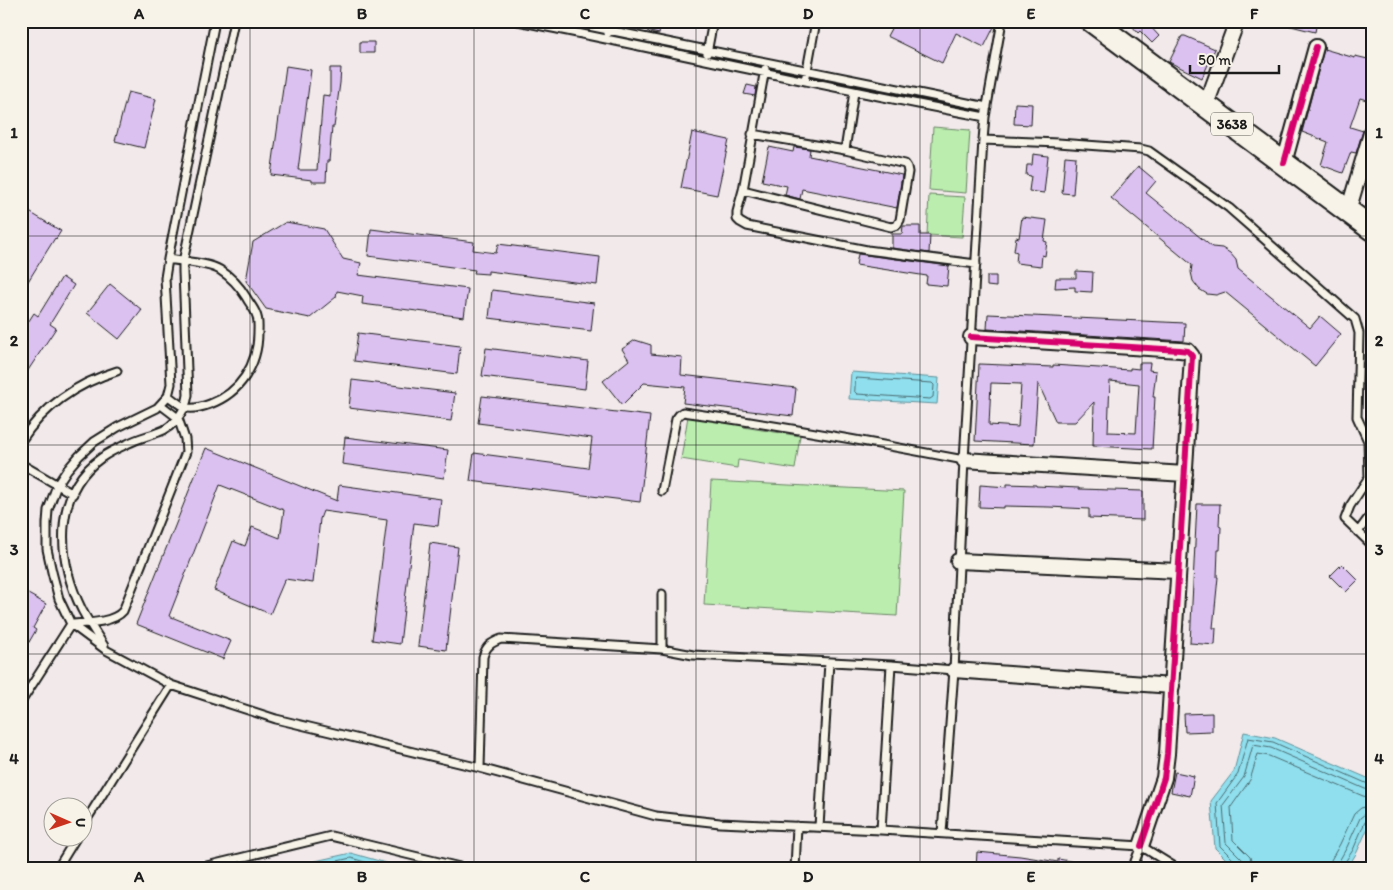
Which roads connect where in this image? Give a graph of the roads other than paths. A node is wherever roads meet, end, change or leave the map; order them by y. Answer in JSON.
{"nodes":[{"id":1,"x":215,"y":21,"type":"edge"},
{"id":2,"x":234,"y":21,"type":"edge"},
{"id":3,"x":518,"y":21,"type":"edge"},
{"id":4,"x":564,"y":21,"type":"edge"},
{"id":5,"x":611,"y":21,"type":"edge"},
{"id":6,"x":713,"y":21,"type":"edge"},
{"id":7,"x":816,"y":21,"type":"edge"},
{"id":8,"x":1002,"y":21,"type":"edge"},
{"id":9,"x":1092,"y":21,"type":"edge"},
{"id":10,"x":1238,"y":21,"type":"edge"},
{"id":11,"x":576,"y":22,"type":"edge"},
{"id":12,"x":609,"y":30,"type":"junction"},
{"id":13,"x":574,"y":32,"type":"junction"},
{"id":14,"x":607,"y":39,"type":"junction"},
{"id":15,"x":1316,"y":47,"type":"dead end"},
{"id":16,"x":707,"y":50,"type":"junction"},
{"id":17,"x":705,"y":60,"type":"junction"},
{"id":18,"x":766,"y":62,"type":"junction"},
{"id":19,"x":807,"y":70,"type":"junction"},
{"id":20,"x":764,"y":73,"type":"junction"},
{"id":21,"x":805,"y":81,"type":"junction"},
{"id":22,"x":854,"y":92,"type":"junction"},
{"id":23,"x":1206,"y":105,"type":"junction"},
{"id":24,"x":987,"y":107,"type":"junction"},
{"id":25,"x":985,"y":118,"type":"junction"},
{"id":26,"x":1372,"y":130,"type":"edge"},
{"id":27,"x":752,"y":134,"type":"junction"},
{"id":28,"x":983,"y":140,"type":"junction"},
{"id":29,"x":845,"y":150,"type":"junction"},
{"id":30,"x":1284,"y":163,"type":"junction"},
{"id":31,"x":743,"y":190,"type":"junction"},
{"id":32,"x":1348,"y":211,"type":"junction"},
{"id":33,"x":1372,"y":228,"type":"edge"},
{"id":34,"x":168,"y":260,"type":"junction"},
{"id":35,"x":184,"y":262,"type":"junction"},
{"id":36,"x":976,"y":264,"type":"junction"},
{"id":37,"x":972,"y":337,"type":"junction"},
{"id":38,"x":117,"y":371,"type":"dead end"},
{"id":39,"x":168,"y":396,"type":"junction"},
{"id":40,"x":161,"y":404,"type":"junction"},
{"id":41,"x":185,"y":408,"type":"junction"},
{"id":42,"x":178,"y":418,"type":"junction"},
{"id":43,"x":21,"y":441,"type":"edge"},
{"id":44,"x":1370,"y":442,"type":"edge"},
{"id":45,"x":964,"y":460,"type":"junction"},
{"id":46,"x":21,"y":464,"type":"edge"},
{"id":47,"x":1185,"y":474,"type":"junction"},
{"id":48,"x":58,"y":485,"type":"junction"},
{"id":49,"x":662,"y":492,"type":"dead end"},
{"id":50,"x":73,"y":494,"type":"junction"},
{"id":51,"x":1372,"y":513,"type":"edge"},
{"id":52,"x":1358,"y":532,"type":"junction"},
{"id":53,"x":1372,"y":545,"type":"edge"},
{"id":54,"x":958,"y":561,"type":"junction"},
{"id":55,"x":1178,"y":571,"type":"junction"},
{"id":56,"x":662,"y":594,"type":"dead end"},
{"id":57,"x":89,"y":622,"type":"junction"},
{"id":58,"x":71,"y":624,"type":"junction"},
{"id":59,"x":662,"y":649,"type":"junction"},
{"id":60,"x":106,"y":650,"type":"junction"},
{"id":61,"x":829,"y":662,"type":"junction"},
{"id":62,"x":891,"y":665,"type":"junction"},
{"id":63,"x":954,"y":670,"type":"junction"},
{"id":64,"x":171,"y":685,"type":"junction"},
{"id":65,"x":1172,"y":686,"type":"junction"},
{"id":66,"x":21,"y":702,"type":"edge"},
{"id":67,"x":480,"y":768,"type":"junction"},
{"id":68,"x":92,"y":811,"type":"edge"},
{"id":69,"x":797,"y":826,"type":"junction"},
{"id":70,"x":820,"y":827,"type":"junction"},
{"id":71,"x":881,"y":830,"type":"junction"},
{"id":72,"x":942,"y":833,"type":"junction"},
{"id":73,"x":1141,"y":846,"type":"junction"},
{"id":74,"x":70,"y":848,"type":"edge"},
{"id":75,"x":57,"y":869,"type":"edge"},
{"id":76,"x":194,"y":869,"type":"edge"},
{"id":77,"x":468,"y":869,"type":"edge"},
{"id":78,"x":795,"y":869,"type":"edge"},
{"id":79,"x":1132,"y":869,"type":"edge"},
{"id":80,"x":1178,"y":869,"type":"edge"}],
"edges":[{"from":1,"to":34,"type":"lane"},
{"from":2,"to":35,"type":"lane"},
{"from":3,"to":13,"type":"lane"},
{"from":4,"to":11,"type":"lane"},
{"from":5,"to":12,"type":"lane"},
{"from":6,"to":16,"type":"lane"},
{"from":7,"to":19,"type":"lane"},
{"from":8,"to":24,"type":"lane"},
{"from":9,"to":23,"type":"main road","number":"3638"},
{"from":10,"to":23,"type":"street"},
{"from":11,"to":12,"type":"lane"},
{"from":11,"to":13,"type":"lane"},
{"from":12,"to":14,"type":"lane"},
{"from":12,"to":16,"type":"lane"},
{"from":13,"to":14,"type":"lane"},
{"from":14,"to":17,"type":"lane"},
{"from":15,"to":30,"type":"street"},
{"from":16,"to":17,"type":"lane"},
{"from":16,"to":18,"type":"lane"},
{"from":17,"to":20,"type":"lane"},
{"from":18,"to":19,"type":"lane"},
{"from":18,"to":20,"type":"lane"},
{"from":19,"to":21,"type":"lane"},
{"from":19,"to":24,"type":"lane"},
{"from":20,"to":21,"type":"lane"},
{"from":20,"to":27,"type":"lane"},
{"from":21,"to":22,"type":"lane"},
{"from":22,"to":25,"type":"lane"},
{"from":22,"to":29,"type":"lane"},
{"from":23,"to":30,"type":"main road","number":"3638"},
{"from":24,"to":25,"type":"lane"},
{"from":25,"to":28,"type":"lane"},
{"from":26,"to":32,"type":"street"},
{"from":27,"to":29,"type":"lane"},
{"from":27,"to":31,"type":"lane"},
{"from":28,"to":36,"type":"lane"},
{"from":28,"to":44,"type":"lane"},
{"from":29,"to":31,"type":"lane"},
{"from":30,"to":32,"type":"main road","number":"3638"},
{"from":31,"to":36,"type":"lane"},
{"from":32,"to":33,"type":"main road","number":"3638"},
{"from":34,"to":35,"type":"lane"},
{"from":34,"to":39,"type":"lane"},
{"from":35,"to":41,"type":"lane"},
{"from":35,"to":41,"type":"lane"},
{"from":36,"to":37,"type":"lane"},
{"from":37,"to":45,"type":"lane"},
{"from":37,"to":47,"type":"street"},
{"from":38,"to":43,"type":"lane"},
{"from":39,"to":40,"type":"lane"},
{"from":39,"to":41,"type":"lane"},
{"from":40,"to":42,"type":"lane"},
{"from":40,"to":48,"type":"lane"},
{"from":41,"to":42,"type":"lane"},
{"from":42,"to":50,"type":"lane"},
{"from":42,"to":57,"type":"lane"},
{"from":44,"to":52,"type":"lane"},
{"from":45,"to":47,"type":"street"},
{"from":45,"to":49,"type":"lane"},
{"from":45,"to":54,"type":"lane"},
{"from":46,"to":48,"type":"lane"},
{"from":47,"to":55,"type":"street"},
{"from":48,"to":50,"type":"lane"},
{"from":48,"to":58,"type":"lane"},
{"from":50,"to":57,"type":"lane"},
{"from":51,"to":52,"type":"lane"},
{"from":52,"to":53,"type":"lane"},
{"from":54,"to":55,"type":"street"},
{"from":54,"to":63,"type":"lane"},
{"from":55,"to":65,"type":"street"},
{"from":56,"to":59,"type":"lane"},
{"from":57,"to":58,"type":"lane"},
{"from":57,"to":60,"type":"lane"},
{"from":58,"to":60,"type":"lane"},
{"from":58,"to":66,"type":"lane"},
{"from":59,"to":61,"type":"lane"},
{"from":59,"to":67,"type":"lane"},
{"from":60,"to":64,"type":"lane"},
{"from":61,"to":62,"type":"lane"},
{"from":61,"to":70,"type":"lane"},
{"from":62,"to":63,"type":"lane"},
{"from":62,"to":71,"type":"lane"},
{"from":63,"to":65,"type":"street"},
{"from":63,"to":72,"type":"lane"},
{"from":64,"to":67,"type":"lane"},
{"from":64,"to":68,"type":"lane"},
{"from":65,"to":73,"type":"street"},
{"from":67,"to":69,"type":"lane"},
{"from":69,"to":70,"type":"lane"},
{"from":69,"to":78,"type":"lane"},
{"from":70,"to":71,"type":"lane"},
{"from":71,"to":72,"type":"lane"},
{"from":72,"to":73,"type":"lane"},
{"from":73,"to":79,"type":"lane"},
{"from":73,"to":80,"type":"lane"},
{"from":74,"to":75,"type":"lane"},
{"from":76,"to":77,"type":"lane"}]}
